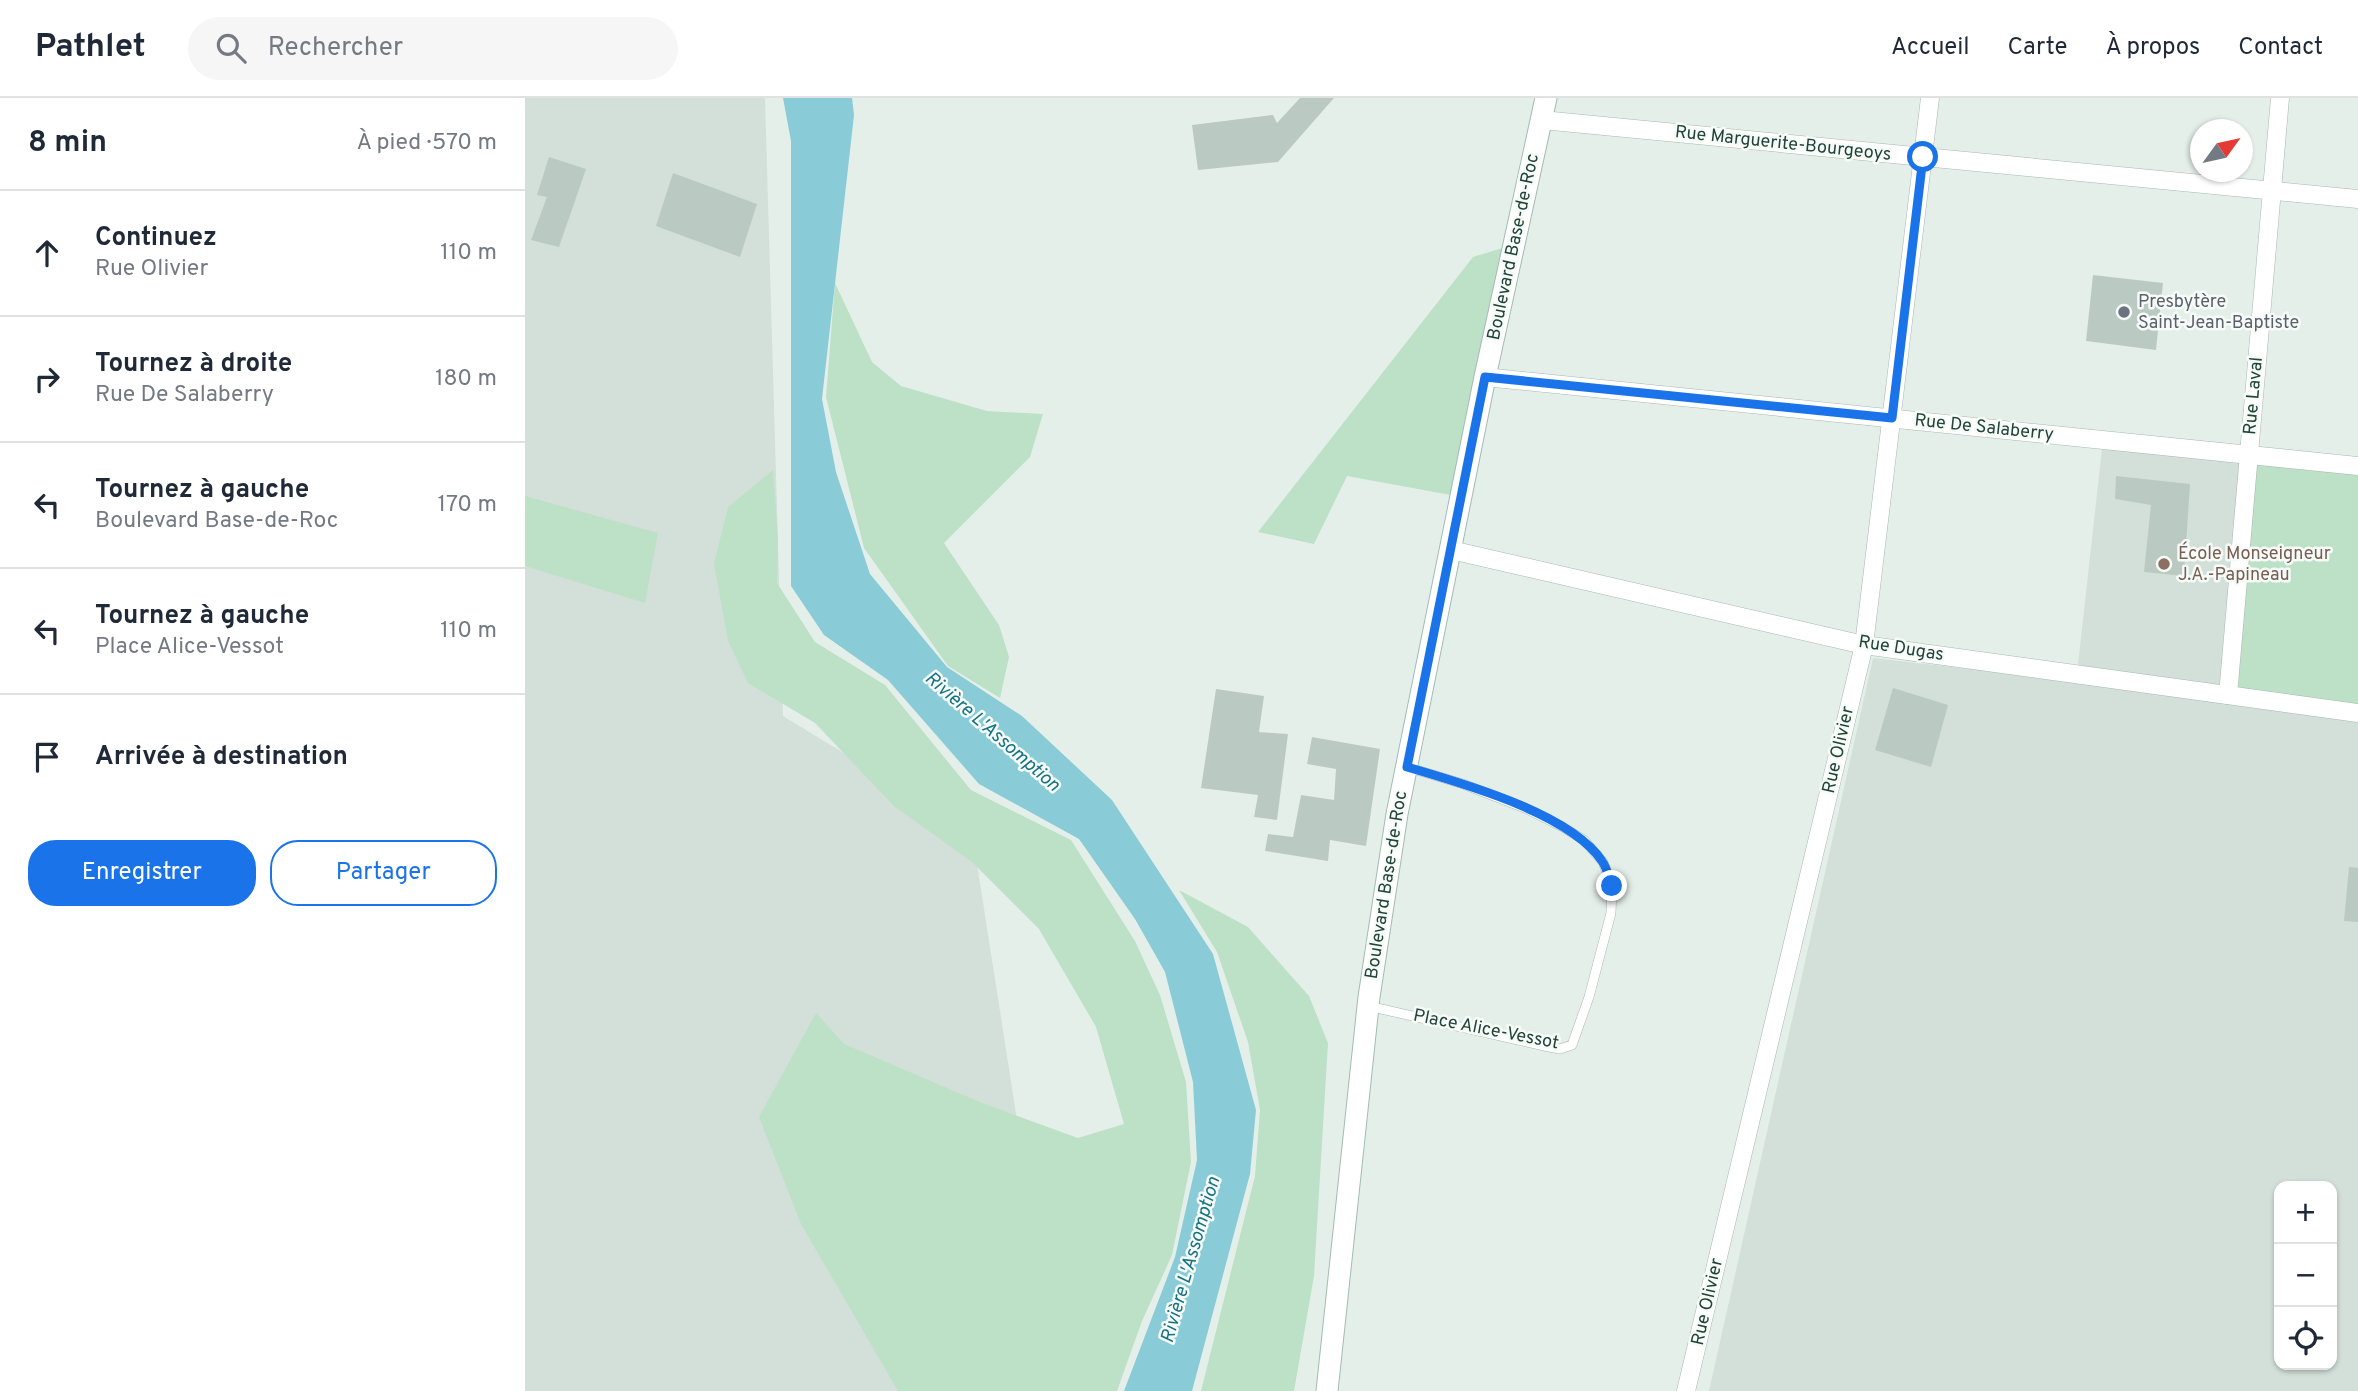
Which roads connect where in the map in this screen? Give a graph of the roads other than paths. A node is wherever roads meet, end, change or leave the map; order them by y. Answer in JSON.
{"nodes":[{"id":1,"x":1546,"y":98,"type":"edge"},
{"id":2,"x":1930,"y":98,"type":"edge"},
{"id":3,"x":2280,"y":98,"type":"edge"},
{"id":4,"x":1542,"y":120,"type":"junction"},
{"id":5,"x":1923,"y":157,"type":"junction"},
{"id":6,"x":2272,"y":191,"type":"junction"},
{"id":7,"x":2358,"y":199,"type":"edge"},
{"id":8,"x":1485,"y":377,"type":"junction"},
{"id":9,"x":1892,"y":418,"type":"junction"},
{"id":10,"x":2249,"y":455,"type":"junction"},
{"id":11,"x":2358,"y":466,"type":"edge"},
{"id":12,"x":1451,"y":550,"type":"junction"},
{"id":13,"x":1864,"y":645,"type":"junction"},
{"id":14,"x":2228,"y":695,"type":"junction"},
{"id":15,"x":2358,"y":713,"type":"edge"},
{"id":16,"x":1407,"y":767,"type":"junction"},
{"id":17,"x":1368,"y":1006,"type":"junction"},
{"id":18,"x":1327,"y":1391,"type":"edge"},
{"id":19,"x":1686,"y":1391,"type":"edge"}],
"edges":[{"from":1,"to":4,"type":"street","name":"Boulevard Base-de-Roc"},
{"from":2,"to":5,"type":"street","name":"Rue Olivier"},
{"from":3,"to":6,"type":"street","name":"Rue Laval"},
{"from":4,"to":5,"type":"street","name":"Rue Marguerite-Bourgeoys"},
{"from":4,"to":8,"type":"street","name":"Boulevard Base-de-Roc"},
{"from":5,"to":6,"type":"street","name":"Rue Marguerite-Bourgeoys"},
{"from":5,"to":9,"type":"street","name":"Rue Olivier"},
{"from":6,"to":7,"type":"street","name":"Rue Marguerite-Bourgeoys"},
{"from":6,"to":10,"type":"street","name":"Rue Laval"},
{"from":8,"to":9,"type":"street","name":"Rue De Salaberry"},
{"from":8,"to":12,"type":"street","name":"Boulevard Base-de-Roc"},
{"from":9,"to":10,"type":"street","name":"Rue De Salaberry"},
{"from":9,"to":13,"type":"street","name":"Rue Olivier"},
{"from":10,"to":11,"type":"street","name":"Rue De Salaberry"},
{"from":10,"to":14,"type":"street","name":"Rue Laval"},
{"from":12,"to":13,"type":"street","name":"Rue Dugas"},
{"from":12,"to":16,"type":"street","name":"Boulevard Base-de-Roc"},
{"from":13,"to":14,"type":"street","name":"Rue Dugas"},
{"from":13,"to":19,"type":"street","name":"Rue Olivier"},
{"from":14,"to":15,"type":"street","name":"Rue Dugas"},
{"from":16,"to":17,"type":"street","name":"Boulevard Base-de-Roc"},
{"from":16,"to":17,"type":"lane","name":"Place Alice-Vessot"},
{"from":17,"to":18,"type":"street","name":"Boulevard Base-de-Roc"}]}
